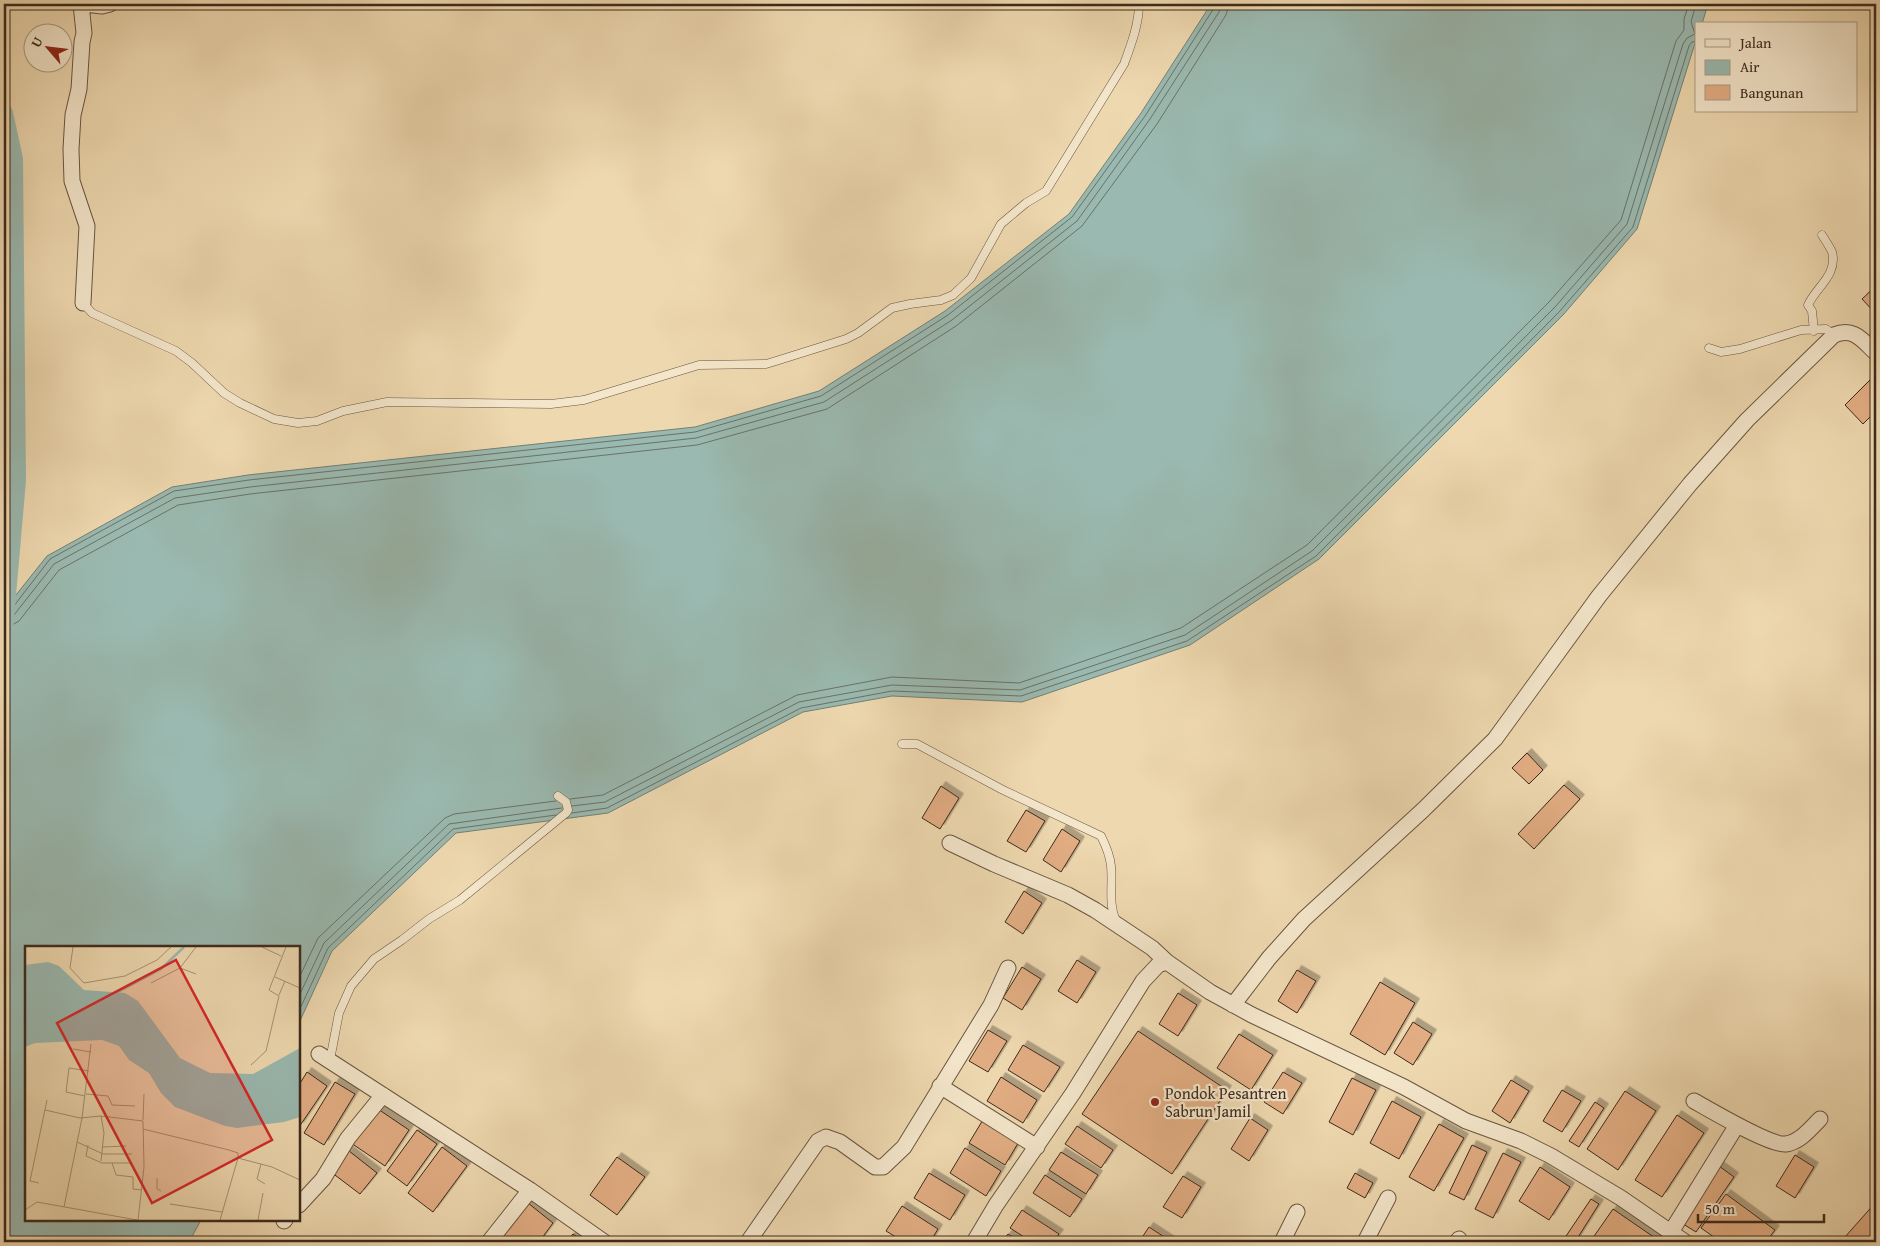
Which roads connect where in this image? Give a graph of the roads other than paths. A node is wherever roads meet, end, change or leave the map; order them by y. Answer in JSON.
{"nodes":[{"id":1,"x":83,"y":4,"type":"edge"},
{"id":2,"x":110,"y":4,"type":"edge"},
{"id":3,"x":1139,"y":4,"type":"edge"},
{"id":4,"x":1822,"y":235,"type":"dead end"},
{"id":5,"x":83,"y":303,"type":"joint"},
{"id":6,"x":1814,"y":330,"type":"junction"},
{"id":7,"x":1834,"y":334,"type":"junction"},
{"id":8,"x":1709,"y":348,"type":"dead end"},
{"id":9,"x":1876,"y":352,"type":"edge"},
{"id":10,"x":902,"y":744,"type":"dead end"},
{"id":11,"x":558,"y":796,"type":"dead end"},
{"id":12,"x":950,"y":843,"type":"dead end"},
{"id":13,"x":1118,"y":925,"type":"junction"},
{"id":14,"x":1167,"y":962,"type":"junction"},
{"id":15,"x":1008,"y":968,"type":"dead end"},
{"id":16,"x":1233,"y":1005,"type":"junction"},
{"id":17,"x":324,"y":1057,"type":"joint"},
{"id":18,"x":940,"y":1086,"type":"junction"},
{"id":19,"x":383,"y":1095,"type":"junction"},
{"id":20,"x":1694,"y":1101,"type":"dead end"},
{"id":21,"x":1820,"y":1119,"type":"dead end"},
{"id":22,"x":1737,"y":1125,"type":"junction"},
{"id":23,"x":1037,"y":1147,"type":"junction"},
{"id":24,"x":530,"y":1190,"type":"junction"},
{"id":25,"x":1388,"y":1198,"type":"dead end"},
{"id":26,"x":300,"y":1204,"type":"edge"},
{"id":27,"x":1296,"y":1212,"type":"dead end"},
{"id":28,"x":1670,"y":1232,"type":"junction"},
{"id":29,"x":490,"y":1242,"type":"edge"},
{"id":30,"x":604,"y":1242,"type":"edge"},
{"id":31,"x":748,"y":1242,"type":"edge"},
{"id":32,"x":974,"y":1242,"type":"edge"},
{"id":33,"x":1282,"y":1242,"type":"edge"},
{"id":34,"x":1365,"y":1242,"type":"edge"},
{"id":35,"x":1685,"y":1242,"type":"edge"}],
"edges":[{"from":1,"to":2,"type":"street"},
{"from":1,"to":5,"type":"street"},
{"from":3,"to":5,"type":"lane"},
{"from":4,"to":6,"type":"lane"},
{"from":6,"to":7,"type":"lane"},
{"from":6,"to":8,"type":"lane"},
{"from":7,"to":9,"type":"street"},
{"from":7,"to":16,"type":"street"},
{"from":10,"to":13,"type":"lane"},
{"from":11,"to":17,"type":"lane"},
{"from":12,"to":13,"type":"street"},
{"from":13,"to":14,"type":"street"},
{"from":14,"to":16,"type":"street"},
{"from":14,"to":23,"type":"street"},
{"from":15,"to":18,"type":"street"},
{"from":16,"to":28,"type":"street"},
{"from":17,"to":19,"type":"street"},
{"from":18,"to":23,"type":"street"},
{"from":18,"to":31,"type":"street"},
{"from":19,"to":24,"type":"street"},
{"from":19,"to":26,"type":"street"},
{"from":20,"to":22,"type":"street"},
{"from":21,"to":22,"type":"street"},
{"from":22,"to":28,"type":"street"},
{"from":23,"to":32,"type":"street"},
{"from":24,"to":29,"type":"street"},
{"from":24,"to":30,"type":"street"},
{"from":25,"to":34,"type":"street"},
{"from":27,"to":33,"type":"street"},
{"from":28,"to":35,"type":"street"}]}
